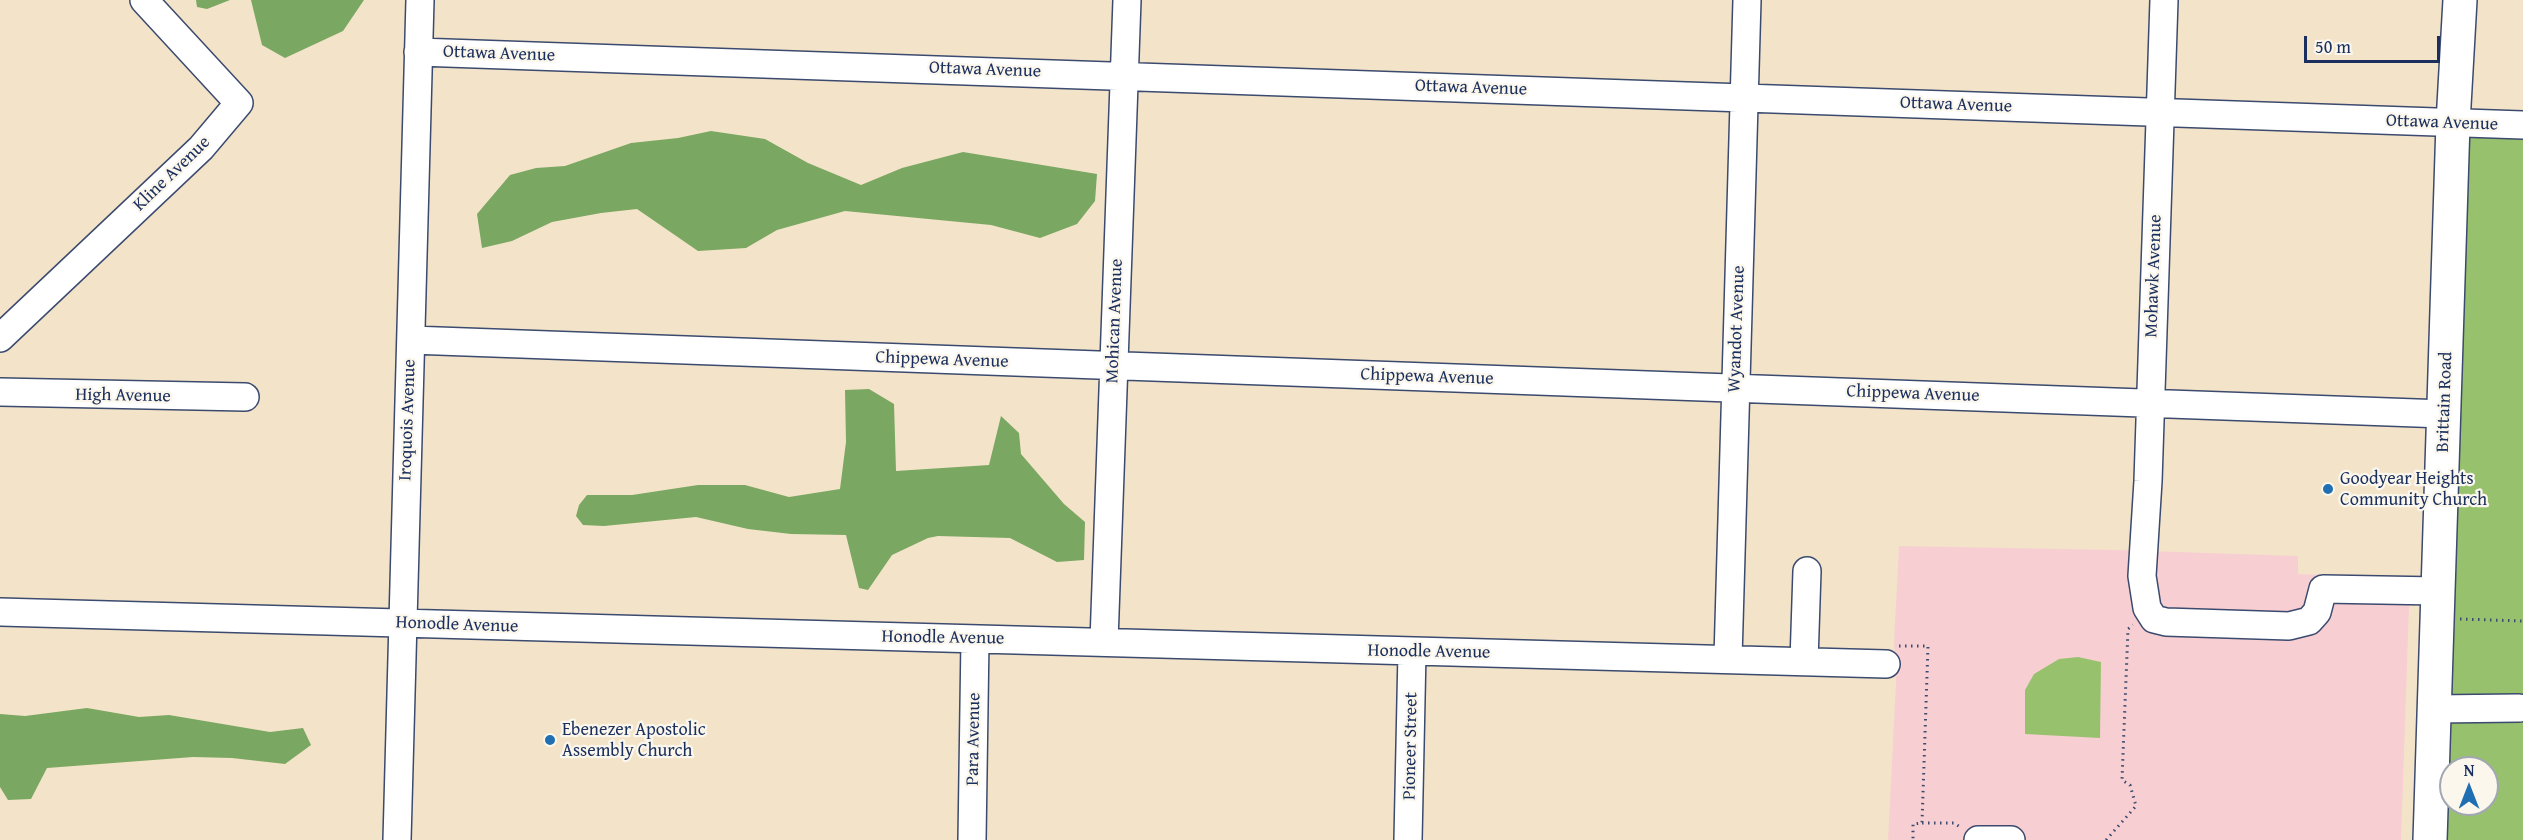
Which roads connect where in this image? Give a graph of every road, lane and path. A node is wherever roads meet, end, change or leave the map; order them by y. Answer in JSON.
{"nodes":[{"id":1,"x":144,"y":0,"type":"edge"},
{"id":2,"x":420,"y":0,"type":"edge"},
{"id":3,"x":1126,"y":0,"type":"edge"},
{"id":4,"x":1747,"y":0,"type":"edge"},
{"id":5,"x":2164,"y":0,"type":"edge"},
{"id":6,"x":2460,"y":0,"type":"edge"},
{"id":7,"x":418,"y":51,"type":"junction"},
{"id":8,"x":1124,"y":75,"type":"junction"},
{"id":9,"x":1743,"y":98,"type":"junction"},
{"id":10,"x":2160,"y":112,"type":"junction"},
{"id":11,"x":2453,"y":123,"type":"junction"},
{"id":12,"x":2523,"y":125,"type":"edge"},
{"id":13,"x":0,"y":338,"type":"edge"},
{"id":14,"x":411,"y":340,"type":"junction"},
{"id":15,"x":1114,"y":366,"type":"junction"},
{"id":16,"x":1736,"y":388,"type":"junction"},
{"id":17,"x":0,"y":392,"type":"edge"},
{"id":18,"x":245,"y":397,"type":"dead end"},
{"id":19,"x":2150,"y":402,"type":"junction"},
{"id":20,"x":2444,"y":414,"type":"junction"},
{"id":21,"x":1807,"y":571,"type":"dead end"},
{"id":22,"x":2438,"y":604,"type":"junction"},
{"id":23,"x":0,"y":612,"type":"edge"},
{"id":24,"x":2149,"y":612,"type":"junction"},
{"id":25,"x":2523,"y":621,"type":"edge"},
{"id":26,"x":401,"y":624,"type":"junction"},
{"id":27,"x":975,"y":639,"type":"junction"},
{"id":28,"x":1104,"y":641,"type":"junction"},
{"id":29,"x":1907,"y":646,"type":"dead end"},
{"id":30,"x":1412,"y":652,"type":"junction"},
{"id":31,"x":1728,"y":658,"type":"junction"},
{"id":32,"x":1804,"y":661,"type":"junction"},
{"id":33,"x":1886,"y":664,"type":"dead end"},
{"id":34,"x":2518,"y":708,"type":"dead end"},
{"id":35,"x":2434,"y":709,"type":"junction"},
{"id":36,"x":1923,"y":823,"type":"junction"},
{"id":37,"x":1941,"y":823,"type":"dead end"},
{"id":38,"x":397,"y":840,"type":"edge"},
{"id":39,"x":972,"y":840,"type":"edge"},
{"id":40,"x":1408,"y":840,"type":"edge"},
{"id":41,"x":1913,"y":840,"type":"edge"},
{"id":42,"x":1978,"y":840,"type":"edge"},
{"id":43,"x":2011,"y":840,"type":"edge"},
{"id":44,"x":2106,"y":840,"type":"edge"},
{"id":45,"x":2430,"y":840,"type":"edge"}],
"edges":[{"from":1,"to":13,"type":"street","name":"Kline Avenue"},
{"from":2,"to":7,"type":"street","name":"Iroquois Avenue"},
{"from":3,"to":8,"type":"street","name":"Mohican Avenue"},
{"from":4,"to":9,"type":"street","name":"Wyandot Avenue"},
{"from":5,"to":10,"type":"street","name":"Mohawk Avenue"},
{"from":6,"to":11,"type":"main road","name":"Brittain Road"},
{"from":7,"to":8,"type":"street","name":"Ottawa Avenue"},
{"from":7,"to":14,"type":"street","name":"Iroquois Avenue"},
{"from":8,"to":9,"type":"street","name":"Ottawa Avenue"},
{"from":8,"to":15,"type":"street","name":"Mohican Avenue"},
{"from":9,"to":10,"type":"street","name":"Ottawa Avenue"},
{"from":9,"to":16,"type":"street","name":"Wyandot Avenue"},
{"from":10,"to":11,"type":"street","name":"Ottawa Avenue"},
{"from":10,"to":19,"type":"street","name":"Mohawk Avenue"},
{"from":11,"to":12,"type":"street","name":"Ottawa Avenue"},
{"from":11,"to":20,"type":"main road","name":"Brittain Road"},
{"from":14,"to":15,"type":"street","name":"Chippewa Avenue"},
{"from":14,"to":26,"type":"street","name":"Iroquois Avenue"},
{"from":15,"to":16,"type":"street","name":"Chippewa Avenue"},
{"from":15,"to":28,"type":"street","name":"Mohican Avenue"},
{"from":16,"to":19,"type":"street","name":"Chippewa Avenue"},
{"from":16,"to":31,"type":"street","name":"Wyandot Avenue"},
{"from":17,"to":18,"type":"street","name":"High Avenue"},
{"from":19,"to":20,"type":"street","name":"Chippewa Avenue"},
{"from":19,"to":24,"type":"street","name":"Mohawk Avenue"},
{"from":20,"to":22,"type":"main road","name":"Brittain Road"},
{"from":21,"to":32,"type":"street"},
{"from":22,"to":24,"type":"street"},
{"from":22,"to":25,"type":"path"},
{"from":22,"to":35,"type":"main road","name":"Brittain Road"},
{"from":23,"to":26,"type":"street","name":"Honodle Avenue"},
{"from":24,"to":44,"type":"path"},
{"from":26,"to":27,"type":"street","name":"Honodle Avenue"},
{"from":26,"to":38,"type":"street","name":"Iroquois Avenue"},
{"from":27,"to":28,"type":"street","name":"Honodle Avenue"},
{"from":27,"to":39,"type":"street","name":"Para Avenue"},
{"from":28,"to":30,"type":"street","name":"Honodle Avenue"},
{"from":29,"to":36,"type":"path"},
{"from":30,"to":31,"type":"street","name":"Honodle Avenue"},
{"from":30,"to":40,"type":"street","name":"Pioneer Street"},
{"from":31,"to":32,"type":"street","name":"Honodle Avenue"},
{"from":32,"to":33,"type":"street","name":"Honodle Avenue"},
{"from":34,"to":35,"type":"street"},
{"from":35,"to":45,"type":"main road","name":"Brittain Road"},
{"from":36,"to":37,"type":"path"},
{"from":36,"to":41,"type":"path"},
{"from":42,"to":43,"type":"street"}]}
